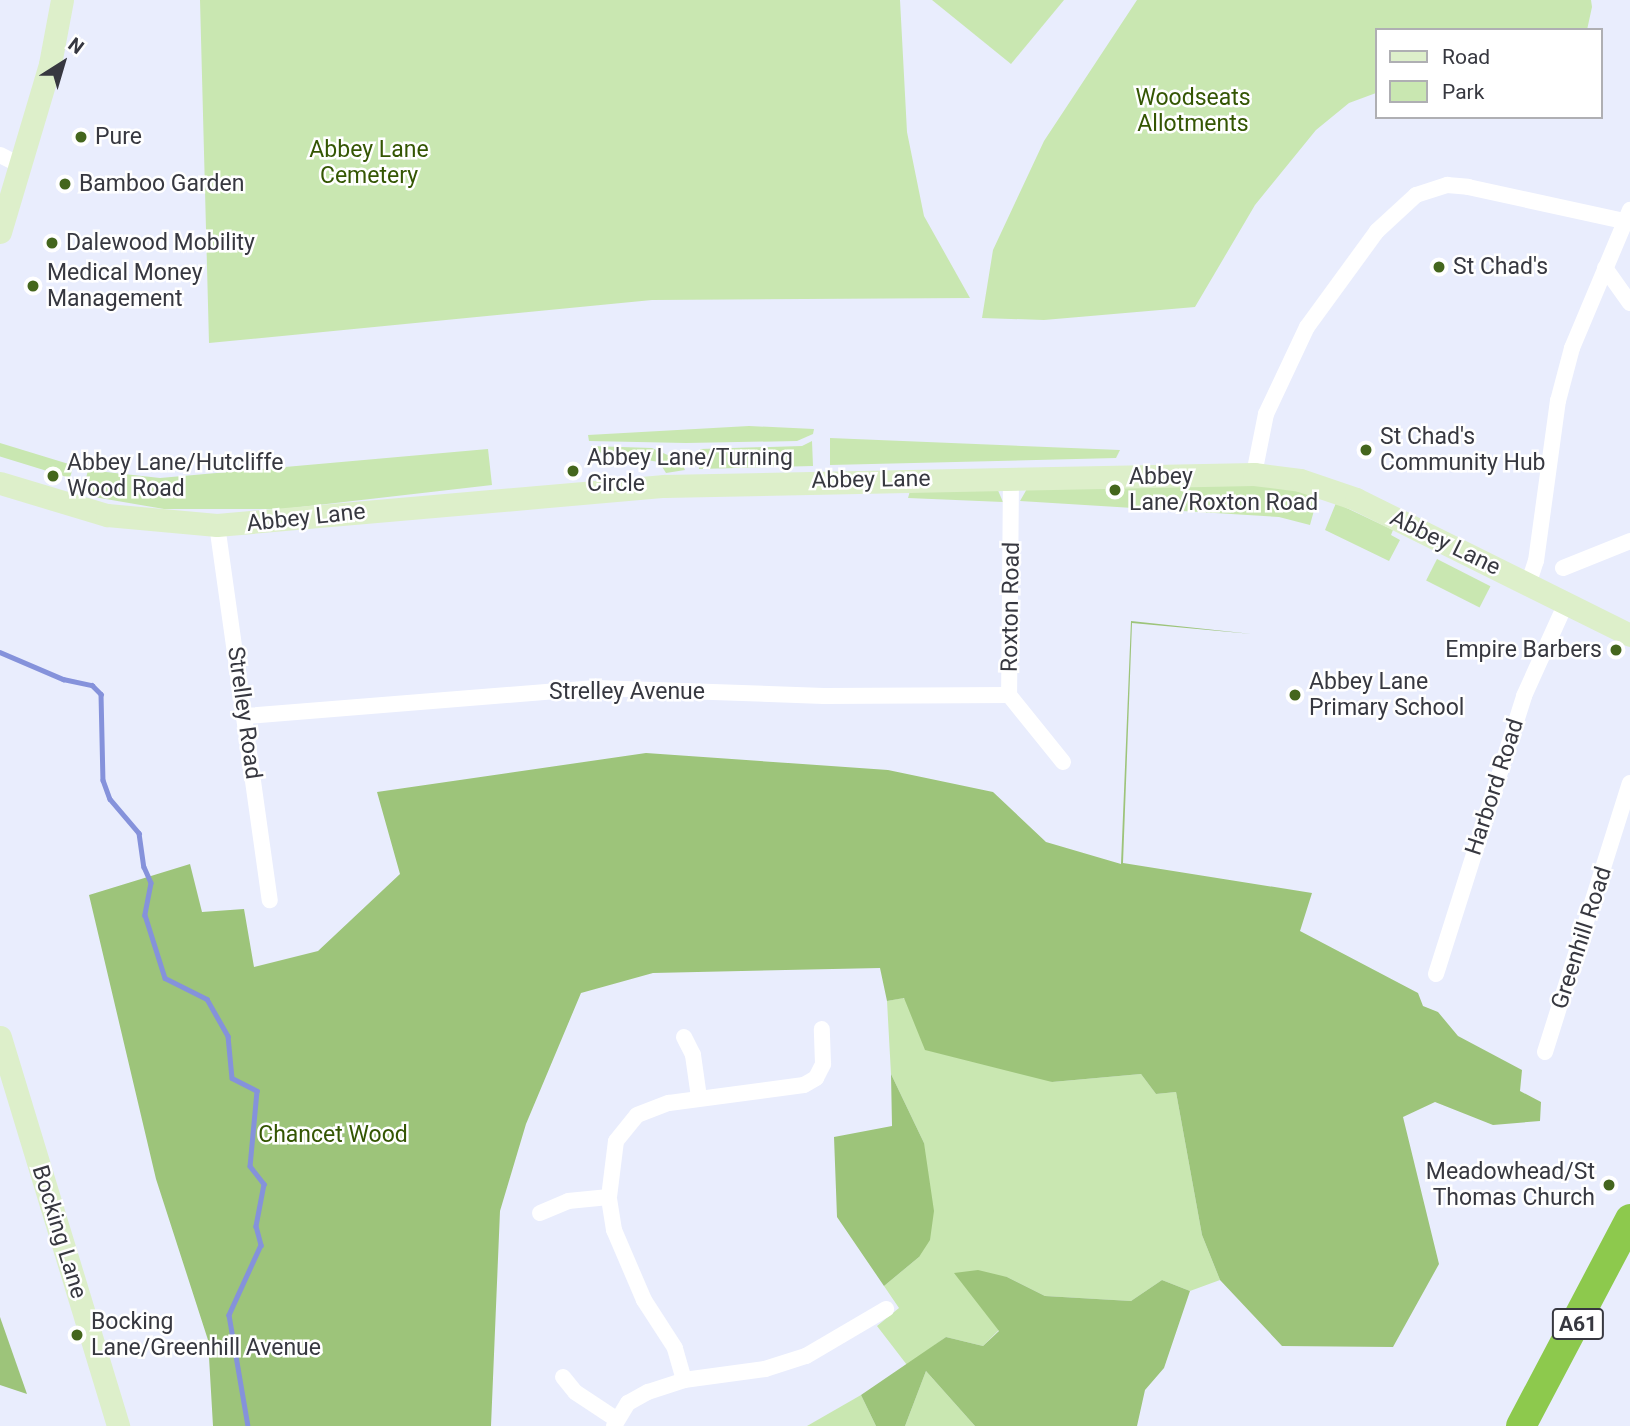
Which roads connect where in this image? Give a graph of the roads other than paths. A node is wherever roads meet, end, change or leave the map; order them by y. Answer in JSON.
{"nodes":[{"id":1,"x":62,"y":0,"type":"edge"},
{"id":2,"x":10,"y":160,"type":"edge"},
{"id":3,"x":1627,"y":215,"type":"edge"},
{"id":4,"x":0,"y":232,"type":"edge"},
{"id":5,"x":1605,"y":268,"type":"junction"},
{"id":6,"x":1630,"y":303,"type":"edge"},
{"id":7,"x":1254,"y":474,"type":"junction"},
{"id":8,"x":1011,"y":477,"type":"junction"},
{"id":9,"x":0,"y":483,"type":"edge"},
{"id":10,"x":217,"y":525,"type":"junction"},
{"id":11,"x":1630,"y":541,"type":"edge"},
{"id":12,"x":1563,"y":568,"type":"dead end"},
{"id":13,"x":1528,"y":585,"type":"junction"},
{"id":14,"x":1566,"y":603,"type":"junction"},
{"id":15,"x":1630,"y":635,"type":"edge"},
{"id":16,"x":1009,"y":695,"type":"junction"},
{"id":17,"x":246,"y":716,"type":"junction"},
{"id":18,"x":1063,"y":762,"type":"dead end"},
{"id":19,"x":1630,"y":783,"type":"edge"},
{"id":20,"x":270,"y":901,"type":"dead end"},
{"id":21,"x":1436,"y":974,"type":"dead end"},
{"id":22,"x":822,"y":1029,"type":"dead end"},
{"id":23,"x":0,"y":1037,"type":"edge"},
{"id":24,"x":684,"y":1037,"type":"dead end"},
{"id":25,"x":1545,"y":1052,"type":"dead end"},
{"id":26,"x":699,"y":1097,"type":"junction"},
{"id":27,"x":609,"y":1197,"type":"junction"},
{"id":28,"x":540,"y":1213,"type":"dead end"},
{"id":29,"x":1630,"y":1219,"type":"edge"},
{"id":30,"x":886,"y":1309,"type":"dead end"},
{"id":31,"x":564,"y":1377,"type":"dead end"},
{"id":32,"x":684,"y":1380,"type":"junction"},
{"id":33,"x":615,"y":1422,"type":"edge"},
{"id":34,"x":118,"y":1426,"type":"edge"},
{"id":35,"x":1521,"y":1426,"type":"edge"}],
"edges":[{"from":1,"to":2,"type":"main road"},
{"from":2,"to":4,"type":"main road"},
{"from":3,"to":5,"type":"street"},
{"from":3,"to":7,"type":"street"},
{"from":5,"to":6,"type":"street"},
{"from":5,"to":13,"type":"street"},
{"from":7,"to":8,"type":"main road","name":"Abbey Lane"},
{"from":7,"to":13,"type":"main road","name":"Abbey Lane"},
{"from":8,"to":10,"type":"main road","name":"Abbey Lane"},
{"from":8,"to":16,"type":"street","name":"Roxton Road"},
{"from":9,"to":10,"type":"main road","name":"Abbey Lane"},
{"from":10,"to":17,"type":"street","name":"Strelley Road"},
{"from":11,"to":12,"type":"street"},
{"from":13,"to":14,"type":"main road","name":"Abbey Lane"},
{"from":14,"to":15,"type":"main road","name":"Abbey Lane"},
{"from":14,"to":21,"type":"street","name":"Harbord Road"},
{"from":16,"to":17,"type":"street","name":"Strelley Avenue"},
{"from":16,"to":18,"type":"street","name":"Roxton Road"},
{"from":17,"to":20,"type":"street","name":"Strelley Road"},
{"from":19,"to":25,"type":"street","name":"Greenhill Road"},
{"from":22,"to":26,"type":"street"},
{"from":23,"to":34,"type":"main road","name":"Bocking Lane"},
{"from":24,"to":26,"type":"street"},
{"from":26,"to":27,"type":"street"},
{"from":27,"to":28,"type":"street"},
{"from":27,"to":32,"type":"street"},
{"from":29,"to":35,"type":"highway","number":"A61"},
{"from":30,"to":32,"type":"street"},
{"from":31,"to":33,"type":"street"},
{"from":32,"to":33,"type":"street"}]}
